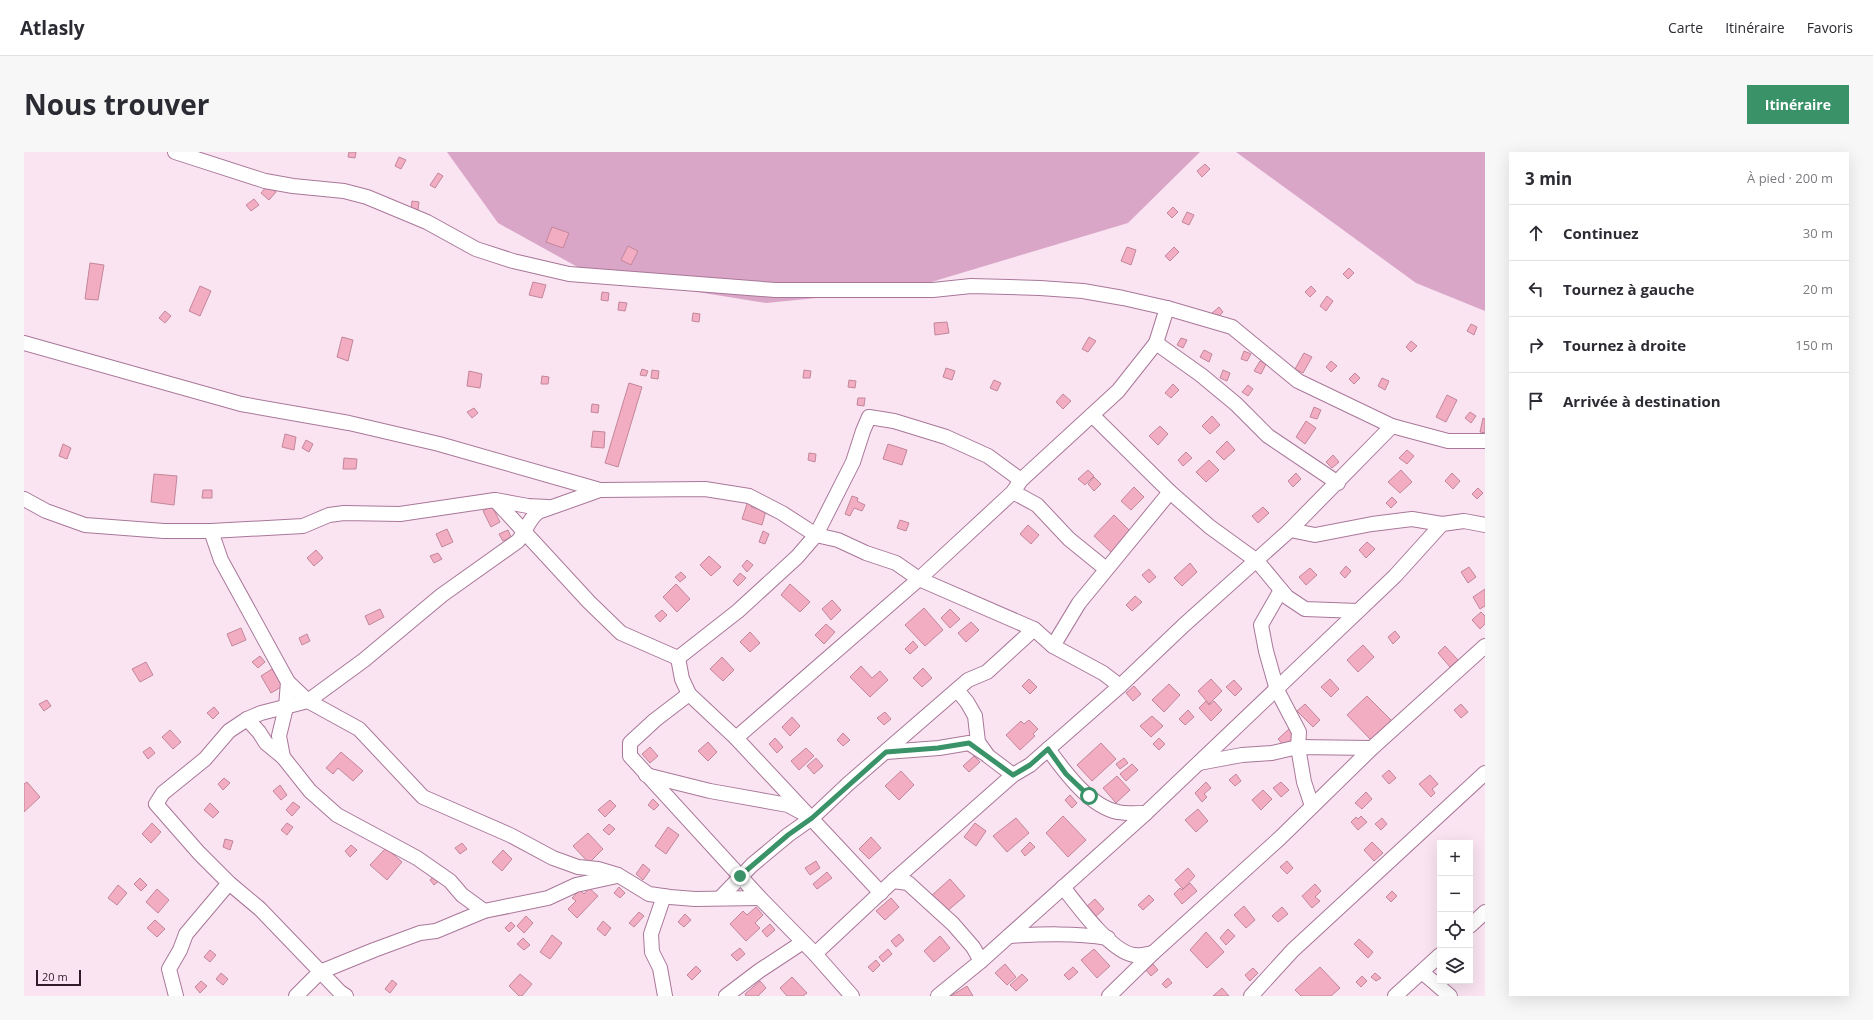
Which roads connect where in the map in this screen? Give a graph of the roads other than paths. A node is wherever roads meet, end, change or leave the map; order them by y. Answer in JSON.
{"nodes":[{"id":1,"x":174,"y":152,"type":"edge"},
{"id":2,"x":1167,"y":308,"type":"junction"},
{"id":3,"x":24,"y":343,"type":"edge"},
{"id":4,"x":1156,"y":343,"type":"junction"},
{"id":5,"x":1092,"y":415,"type":"junction"},
{"id":6,"x":1392,"y":426,"type":"junction"},
{"id":7,"x":1485,"y":441,"type":"edge"},
{"id":8,"x":1021,"y":480,"type":"junction"},
{"id":9,"x":1338,"y":483,"type":"junction"},
{"id":10,"x":600,"y":490,"type":"junction"},
{"id":11,"x":1013,"y":492,"type":"junction"},
{"id":12,"x":1170,"y":492,"type":"junction"},
{"id":13,"x":24,"y":499,"type":"edge"},
{"id":14,"x":495,"y":500,"type":"junction"},
{"id":15,"x":549,"y":508,"type":"junction"},
{"id":16,"x":1442,"y":524,"type":"junction"},
{"id":17,"x":1485,"y":525,"type":"edge"},
{"id":18,"x":1290,"y":530,"type":"junction"},
{"id":19,"x":211,"y":531,"type":"junction"},
{"id":20,"x":524,"y":533,"type":"junction"},
{"id":21,"x":816,"y":535,"type":"junction"},
{"id":22,"x":1257,"y":561,"type":"junction"},
{"id":23,"x":1106,"y":568,"type":"junction"},
{"id":24,"x":919,"y":579,"type":"junction"},
{"id":25,"x":1281,"y":590,"type":"junction"},
{"id":26,"x":1358,"y":611,"type":"junction"},
{"id":27,"x":1034,"y":629,"type":"junction"},
{"id":28,"x":1053,"y":646,"type":"junction"},
{"id":29,"x":1485,"y":646,"type":"edge"},
{"id":30,"x":678,"y":658,"type":"junction"},
{"id":31,"x":288,"y":682,"type":"junction"},
{"id":32,"x":1120,"y":686,"type":"junction"},
{"id":33,"x":957,"y":690,"type":"junction"},
{"id":34,"x":1277,"y":690,"type":"junction"},
{"id":35,"x":689,"y":694,"type":"junction"},
{"id":36,"x":308,"y":701,"type":"junction"},
{"id":37,"x":286,"y":707,"type":"junction"},
{"id":38,"x":247,"y":719,"type":"junction"},
{"id":39,"x":736,"y":738,"type":"junction"},
{"id":40,"x":1298,"y":747,"type":"junction"},
{"id":41,"x":1372,"y":748,"type":"junction"},
{"id":42,"x":1048,"y":749,"type":"junction"},
{"id":43,"x":886,"y":752,"type":"junction"},
{"id":44,"x":988,"y":756,"type":"junction"},
{"id":45,"x":283,"y":757,"type":"junction"},
{"id":46,"x":1199,"y":763,"type":"junction"},
{"id":47,"x":1485,"y":773,"type":"edge"},
{"id":48,"x":646,"y":775,"type":"junction"},
{"id":49,"x":1013,"y":775,"type":"junction"},
{"id":50,"x":1312,"y":806,"type":"junction"},
{"id":51,"x":1146,"y":813,"type":"junction"},
{"id":52,"x":812,"y":818,"type":"junction"},
{"id":53,"x":618,"y":875,"type":"junction"},
{"id":54,"x":740,"y":876,"type":"junction"},
{"id":55,"x":893,"y":881,"type":"junction"},
{"id":56,"x":229,"y":883,"type":"junction"},
{"id":57,"x":1063,"y":887,"type":"junction"},
{"id":58,"x":881,"y":893,"type":"junction"},
{"id":59,"x":664,"y":896,"type":"junction"},
{"id":60,"x":720,"y":898,"type":"junction"},
{"id":61,"x":760,"y":898,"type":"junction"},
{"id":62,"x":484,"y":911,"type":"junction"},
{"id":63,"x":1485,"y":912,"type":"edge"},
{"id":64,"x":1473,"y":923,"type":"edge"},
{"id":65,"x":1009,"y":936,"type":"junction"},
{"id":66,"x":1108,"y":938,"type":"junction"},
{"id":67,"x":803,"y":942,"type":"junction"},
{"id":68,"x":1153,"y":953,"type":"junction"},
{"id":69,"x":815,"y":954,"type":"junction"},
{"id":70,"x":1437,"y":958,"type":"edge"},
{"id":71,"x":981,"y":961,"type":"junction"},
{"id":72,"x":320,"y":972,"type":"junction"},
{"id":73,"x":1422,"y":972,"type":"junction"},
{"id":74,"x":176,"y":996,"type":"edge"},
{"id":75,"x":296,"y":996,"type":"edge"},
{"id":76,"x":346,"y":996,"type":"edge"},
{"id":77,"x":665,"y":996,"type":"edge"},
{"id":78,"x":726,"y":996,"type":"edge"},
{"id":79,"x":852,"y":996,"type":"edge"},
{"id":80,"x":938,"y":996,"type":"edge"},
{"id":81,"x":1109,"y":996,"type":"edge"},
{"id":82,"x":1251,"y":996,"type":"edge"},
{"id":83,"x":1395,"y":996,"type":"edge"},
{"id":84,"x":1450,"y":996,"type":"edge"}],
"edges":[{"from":1,"to":2,"type":"street"},
{"from":2,"to":4,"type":"street"},
{"from":2,"to":6,"type":"street"},
{"from":3,"to":10,"type":"street"},
{"from":4,"to":5,"type":"street"},
{"from":4,"to":9,"type":"street"},
{"from":5,"to":8,"type":"street"},
{"from":5,"to":12,"type":"street"},
{"from":6,"to":7,"type":"street"},
{"from":6,"to":9,"type":"street"},
{"from":8,"to":11,"type":"street"},
{"from":8,"to":21,"type":"street"},
{"from":9,"to":18,"type":"street"},
{"from":10,"to":15,"type":"street"},
{"from":10,"to":21,"type":"street"},
{"from":11,"to":23,"type":"street"},
{"from":11,"to":24,"type":"street"},
{"from":12,"to":22,"type":"street"},
{"from":12,"to":23,"type":"street"},
{"from":13,"to":19,"type":"street"},
{"from":14,"to":15,"type":"street"},
{"from":14,"to":19,"type":"street"},
{"from":14,"to":20,"type":"street"},
{"from":15,"to":20,"type":"street"},
{"from":16,"to":17,"type":"street"},
{"from":16,"to":18,"type":"street"},
{"from":16,"to":26,"type":"street"},
{"from":18,"to":22,"type":"street"},
{"from":19,"to":31,"type":"street"},
{"from":20,"to":30,"type":"street"},
{"from":20,"to":36,"type":"street"},
{"from":21,"to":24,"type":"street"},
{"from":21,"to":30,"type":"street"},
{"from":22,"to":25,"type":"street"},
{"from":22,"to":32,"type":"street"},
{"from":23,"to":28,"type":"street"},
{"from":24,"to":27,"type":"street"},
{"from":24,"to":39,"type":"street"},
{"from":25,"to":26,"type":"street"},
{"from":25,"to":34,"type":"street"},
{"from":26,"to":34,"type":"street"},
{"from":27,"to":28,"type":"street"},
{"from":27,"to":33,"type":"street"},
{"from":28,"to":32,"type":"street"},
{"from":29,"to":41,"type":"street"},
{"from":30,"to":35,"type":"street"},
{"from":31,"to":36,"type":"street"},
{"from":31,"to":37,"type":"street"},
{"from":32,"to":42,"type":"street"},
{"from":33,"to":43,"type":"street"},
{"from":33,"to":44,"type":"street"},
{"from":34,"to":40,"type":"street"},
{"from":34,"to":46,"type":"street"},
{"from":35,"to":39,"type":"street"},
{"from":35,"to":48,"type":"street"},
{"from":36,"to":37,"type":"street"},
{"from":36,"to":53,"type":"street"},
{"from":37,"to":38,"type":"street"},
{"from":37,"to":45,"type":"street"},
{"from":38,"to":45,"type":"street"},
{"from":38,"to":56,"type":"street"},
{"from":39,"to":52,"type":"street"},
{"from":40,"to":41,"type":"street"},
{"from":40,"to":46,"type":"street"},
{"from":40,"to":50,"type":"street"},
{"from":41,"to":50,"type":"street"},
{"from":42,"to":49,"type":"street"},
{"from":42,"to":51,"type":"street"},
{"from":43,"to":44,"type":"street"},
{"from":43,"to":52,"type":"street"},
{"from":44,"to":49,"type":"street"},
{"from":45,"to":62,"type":"street"},
{"from":46,"to":51,"type":"street"},
{"from":47,"to":82,"type":"street"},
{"from":48,"to":52,"type":"street"},
{"from":48,"to":54,"type":"street"},
{"from":49,"to":55,"type":"street"},
{"from":50,"to":68,"type":"street"},
{"from":51,"to":57,"type":"street"},
{"from":52,"to":54,"type":"street"},
{"from":52,"to":58,"type":"street"},
{"from":53,"to":59,"type":"street"},
{"from":53,"to":62,"type":"street"},
{"from":54,"to":60,"type":"street"},
{"from":54,"to":61,"type":"street"},
{"from":55,"to":58,"type":"street"},
{"from":55,"to":71,"type":"street"},
{"from":56,"to":72,"type":"street"},
{"from":56,"to":74,"type":"street"},
{"from":57,"to":65,"type":"street"},
{"from":57,"to":66,"type":"street"},
{"from":58,"to":69,"type":"street"},
{"from":59,"to":60,"type":"street"},
{"from":59,"to":77,"type":"street"},
{"from":60,"to":61,"type":"street"},
{"from":61,"to":67,"type":"street"},
{"from":62,"to":72,"type":"street"},
{"from":63,"to":64,"type":"street"},
{"from":65,"to":66,"type":"street"},
{"from":65,"to":71,"type":"street"},
{"from":66,"to":68,"type":"street"},
{"from":67,"to":69,"type":"street"},
{"from":67,"to":78,"type":"street"},
{"from":68,"to":81,"type":"street"},
{"from":69,"to":79,"type":"street"},
{"from":70,"to":73,"type":"street"},
{"from":71,"to":80,"type":"street"},
{"from":72,"to":75,"type":"street"},
{"from":72,"to":76,"type":"street"},
{"from":73,"to":83,"type":"street"},
{"from":73,"to":84,"type":"street"}]}
